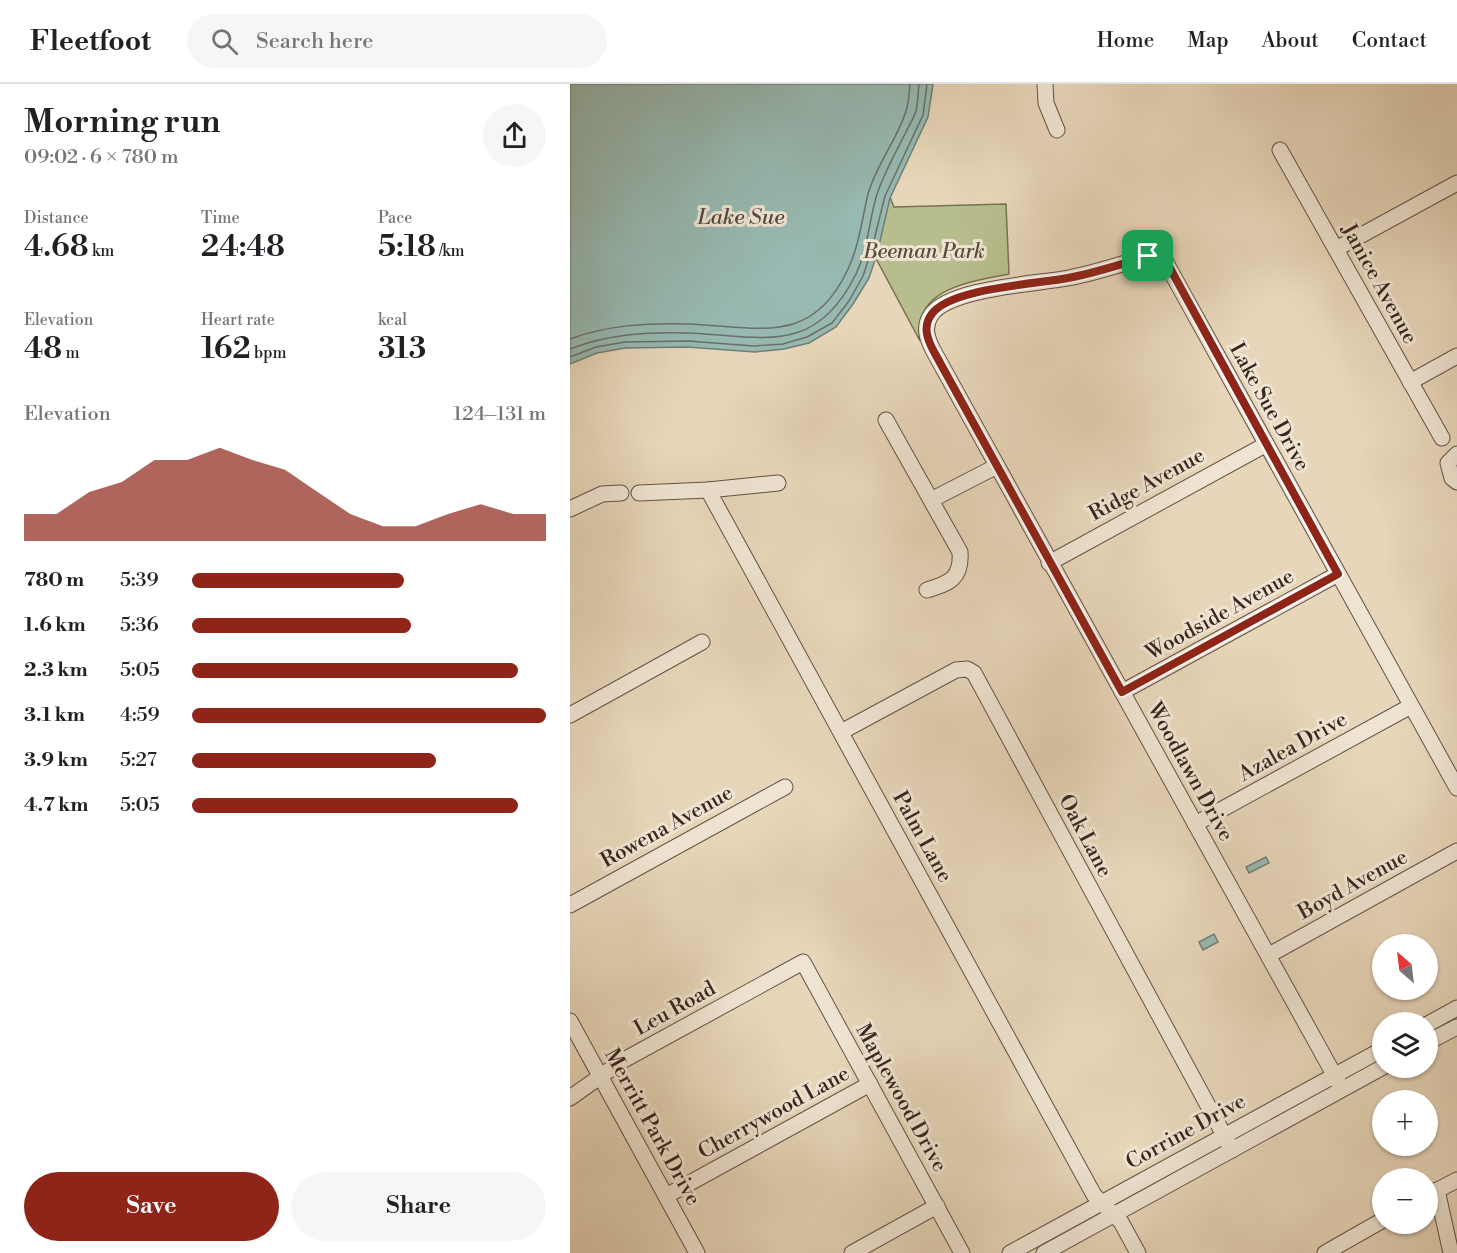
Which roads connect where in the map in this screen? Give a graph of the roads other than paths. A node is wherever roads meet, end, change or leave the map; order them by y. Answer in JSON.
{"nodes":[{"id":1,"x":1045,"y":84,"type":"edge"},
{"id":2,"x":1057,"y":130,"type":"dead end"},
{"id":3,"x":1280,"y":150,"type":"dead end"},
{"id":4,"x":1457,"y":183,"type":"edge"},
{"id":5,"x":1336,"y":249,"type":"junction"},
{"id":6,"x":931,"y":315,"type":"joint"},
{"id":7,"x":1457,"y":356,"type":"edge"},
{"id":8,"x":1410,"y":382,"type":"junction"},
{"id":9,"x":886,"y":420,"type":"dead end"},
{"id":10,"x":1442,"y":438,"type":"dead end"},
{"id":11,"x":1265,"y":445,"type":"junction"},
{"id":12,"x":1457,"y":454,"type":"edge"},
{"id":13,"x":997,"y":466,"type":"junction"},
{"id":14,"x":1457,"y":482,"type":"edge"},
{"id":15,"x":778,"y":483,"type":"dead end"},
{"id":16,"x":708,"y":490,"type":"junction"},
{"id":17,"x":621,"y":493,"type":"dead end"},
{"id":18,"x":639,"y":493,"type":"dead end"},
{"id":19,"x":931,"y":500,"type":"junction"},
{"id":20,"x":570,"y":509,"type":"edge"},
{"id":21,"x":1050,"y":563,"type":"junction"},
{"id":22,"x":1338,"y":574,"type":"junction"},
{"id":23,"x":927,"y":590,"type":"dead end"},
{"id":24,"x":702,"y":642,"type":"dead end"},
{"id":25,"x":1122,"y":692,"type":"junction"},
{"id":26,"x":1411,"y":706,"type":"junction"},
{"id":27,"x":570,"y":715,"type":"edge"},
{"id":28,"x":840,"y":732,"type":"junction"},
{"id":29,"x":785,"y":787,"type":"dead end"},
{"id":30,"x":1457,"y":788,"type":"edge"},
{"id":31,"x":1195,"y":824,"type":"junction"},
{"id":32,"x":1457,"y":851,"type":"edge"},
{"id":33,"x":570,"y":905,"type":"edge"},
{"id":34,"x":1269,"y":955,"type":"junction"},
{"id":35,"x":803,"y":962,"type":"joint"},
{"id":36,"x":1457,"y":1008,"type":"edge"},
{"id":37,"x":1438,"y":1018,"type":"edge"},
{"id":38,"x":570,"y":1021,"type":"edge"},
{"id":39,"x":1457,"y":1027,"type":"edge"},
{"id":40,"x":1438,"y":1037,"type":"edge"},
{"id":41,"x":1372,"y":1057,"type":"edge"},
{"id":42,"x":1372,"y":1071,"type":"edge"},
{"id":43,"x":601,"y":1076,"type":"junction"},
{"id":44,"x":1338,"y":1083,"type":"junction"},
{"id":45,"x":870,"y":1084,"type":"junction"},
{"id":46,"x":570,"y":1098,"type":"edge"},
{"id":47,"x":1224,"y":1135,"type":"junction"},
{"id":48,"x":1232,"y":1149,"type":"junction"},
{"id":49,"x":1457,"y":1180,"type":"edge"},
{"id":50,"x":1438,"y":1190,"type":"edge"},
{"id":51,"x":666,"y":1196,"type":"junction"},
{"id":52,"x":1101,"y":1202,"type":"junction"},
{"id":53,"x":937,"y":1206,"type":"junction"},
{"id":54,"x":1438,"y":1209,"type":"edge"},
{"id":55,"x":1113,"y":1214,"type":"junction"},
{"id":56,"x":1372,"y":1226,"type":"edge"},
{"id":57,"x":697,"y":1253,"type":"edge"},
{"id":58,"x":852,"y":1253,"type":"edge"},
{"id":59,"x":963,"y":1253,"type":"edge"},
{"id":60,"x":1010,"y":1253,"type":"edge"},
{"id":61,"x":1044,"y":1253,"type":"edge"},
{"id":62,"x":1138,"y":1253,"type":"edge"},
{"id":63,"x":1325,"y":1253,"type":"edge"},
{"id":64,"x":1451,"y":1253,"type":"edge"}],
"edges":[{"from":1,"to":2,"type":"street"},
{"from":3,"to":5,"type":"street","name":"Janice Avenue"},
{"from":4,"to":5,"type":"street"},
{"from":5,"to":8,"type":"street","name":"Janice Avenue"},
{"from":6,"to":11,"type":"street","name":"Lake Sue Drive"},
{"from":6,"to":13,"type":"street","name":"Woodlawn Drive"},
{"from":7,"to":8,"type":"street"},
{"from":8,"to":10,"type":"street","name":"Janice Avenue"},
{"from":9,"to":19,"type":"street"},
{"from":11,"to":21,"type":"street","name":"Ridge Avenue"},
{"from":11,"to":22,"type":"street","name":"Lake Sue Drive"},
{"from":12,"to":14,"type":"street"},
{"from":13,"to":19,"type":"street"},
{"from":13,"to":21,"type":"street","name":"Woodlawn Drive"},
{"from":15,"to":16,"type":"street"},
{"from":16,"to":18,"type":"street"},
{"from":16,"to":28,"type":"street","name":"Palm Lane"},
{"from":17,"to":20,"type":"street"},
{"from":19,"to":23,"type":"street"},
{"from":21,"to":25,"type":"street","name":"Woodlawn Drive"},
{"from":22,"to":25,"type":"street","name":"Woodside Avenue"},
{"from":22,"to":26,"type":"street","name":"Lake Sue Drive"},
{"from":24,"to":27,"type":"street"},
{"from":25,"to":31,"type":"street","name":"Woodlawn Drive"},
{"from":26,"to":30,"type":"street","name":"Lake Sue Drive"},
{"from":26,"to":31,"type":"street","name":"Azalea Drive"},
{"from":28,"to":47,"type":"street","name":"Oak Lane"},
{"from":28,"to":52,"type":"street","name":"Palm Lane"},
{"from":29,"to":33,"type":"street","name":"Rowena Avenue"},
{"from":31,"to":34,"type":"street","name":"Woodlawn Drive"},
{"from":32,"to":34,"type":"street","name":"Boyd Avenue"},
{"from":34,"to":44,"type":"street","name":"Woodlawn Drive"},
{"from":35,"to":43,"type":"street","name":"Leu Road"},
{"from":35,"to":45,"type":"street","name":"Maplewood Drive"},
{"from":36,"to":37,"type":"street"},
{"from":38,"to":43,"type":"street","name":"Merritt Park Drive"},
{"from":39,"to":40,"type":"street"},
{"from":41,"to":44,"type":"street","name":"Corrine Drive"},
{"from":42,"to":44,"type":"street","name":"Corrine Drive"},
{"from":43,"to":46,"type":"street","name":"Leu Road"},
{"from":43,"to":51,"type":"street","name":"Merritt Park Drive"},
{"from":44,"to":47,"type":"street","name":"Corrine Drive"},
{"from":44,"to":48,"type":"street","name":"Corrine Drive"},
{"from":45,"to":51,"type":"street","name":"Cherrywood Lane"},
{"from":45,"to":53,"type":"street","name":"Maplewood Drive"},
{"from":47,"to":48,"type":"street","name":"Oak Lane"},
{"from":47,"to":52,"type":"street","name":"Corrine Drive"},
{"from":48,"to":55,"type":"street","name":"Corrine Drive"},
{"from":49,"to":50,"type":"street"},
{"from":51,"to":57,"type":"street","name":"Merritt Park Drive"},
{"from":52,"to":55,"type":"street","name":"Palm Lane"},
{"from":52,"to":60,"type":"street","name":"Corrine Drive"},
{"from":53,"to":58,"type":"street"},
{"from":53,"to":59,"type":"street","name":"Maplewood Drive"},
{"from":54,"to":64,"type":"street"},
{"from":55,"to":61,"type":"street","name":"Corrine Drive"},
{"from":55,"to":62,"type":"street","name":"Palm Lane"},
{"from":56,"to":63,"type":"street"}]}
